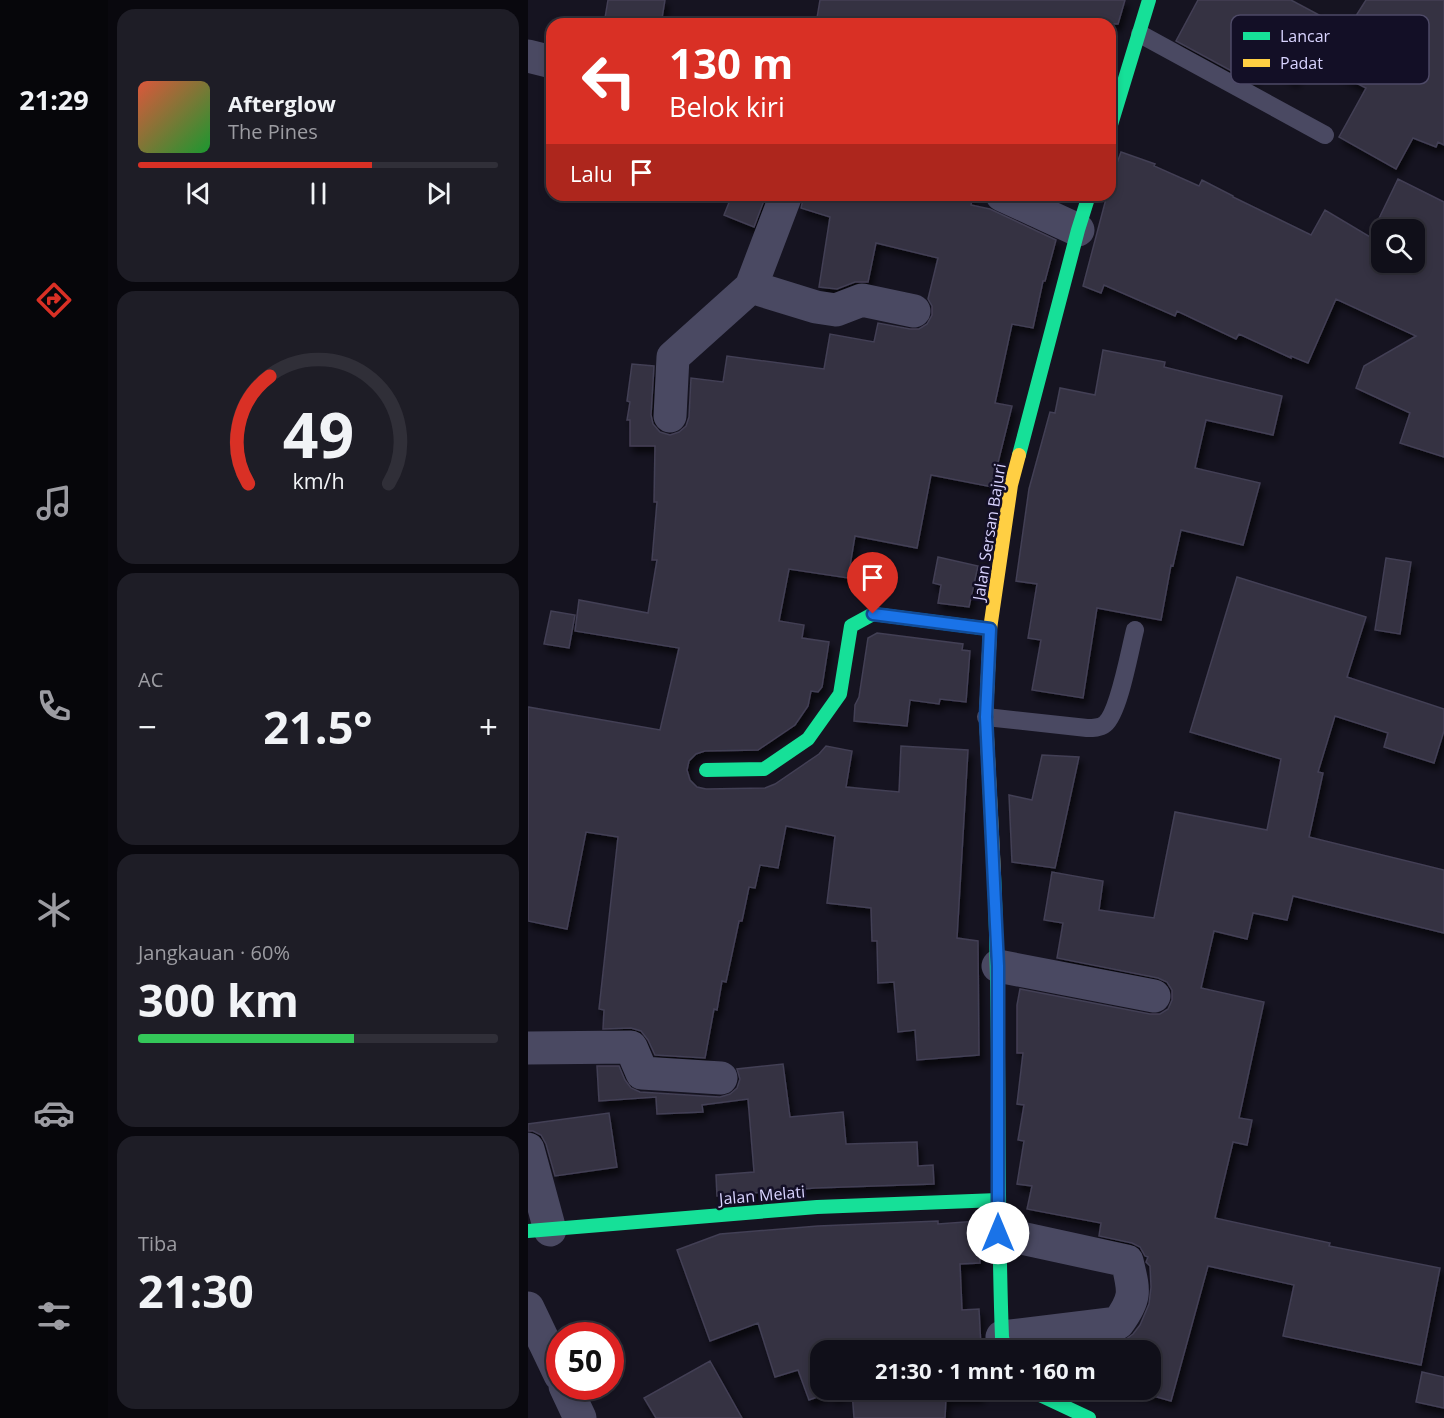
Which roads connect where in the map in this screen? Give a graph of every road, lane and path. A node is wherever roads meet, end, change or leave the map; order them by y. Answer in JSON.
{"nodes":[{"id":1,"x":1149,"y":0,"type":"edge"},
{"id":2,"x":1140,"y":34,"type":"junction"},
{"id":3,"x":528,"y":56,"type":"edge"},
{"id":4,"x":546,"y":60,"type":"edge"},
{"id":5,"x":1231,"y":84,"type":"edge"},
{"id":6,"x":1232,"y":84,"type":"edge"},
{"id":7,"x":1116,"y":109,"type":"edge"},
{"id":8,"x":1325,"y":135,"type":"dead end"},
{"id":9,"x":784,"y":201,"type":"edge"},
{"id":10,"x":1015,"y":201,"type":"edge"},
{"id":11,"x":1087,"y":201,"type":"edge"},
{"id":12,"x":1078,"y":230,"type":"junction"},
{"id":13,"x":751,"y":287,"type":"junction"},
{"id":14,"x":914,"y":311,"type":"dead end"},
{"id":15,"x":670,"y":416,"type":"dead end"},
{"id":16,"x":990,"y":629,"type":"junction"},
{"id":17,"x":1135,"y":630,"type":"dead end"},
{"id":18,"x":986,"y":717,"type":"junction"},
{"id":19,"x":706,"y":770,"type":"dead end"},
{"id":20,"x":998,"y":966,"type":"junction"},
{"id":21,"x":1154,"y":996,"type":"dead end"},
{"id":22,"x":528,"y":1048,"type":"edge"},
{"id":23,"x":721,"y":1078,"type":"dead end"},
{"id":24,"x":528,"y":1149,"type":"edge"},
{"id":25,"x":998,"y":1200,"type":"junction"},
{"id":26,"x":539,"y":1231,"type":"edge"},
{"id":27,"x":998,"y":1233,"type":"junction"},
{"id":28,"x":528,"y":1308,"type":"edge"},
{"id":29,"x":1004,"y":1340,"type":"edge"},
{"id":30,"x":1021,"y":1340,"type":"edge"},
{"id":31,"x":546,"y":1346,"type":"edge"},
{"id":32,"x":572,"y":1400,"type":"edge"},
{"id":33,"x":1051,"y":1400,"type":"edge"},
{"id":34,"x":580,"y":1418,"type":"edge"},
{"id":35,"x":1089,"y":1418,"type":"edge"}],
"edges":[{"from":1,"to":2,"type":"main road"},
{"from":2,"to":5,"type":"lane"},
{"from":2,"to":7,"type":"main road"},
{"from":3,"to":4,"type":"street"},
{"from":6,"to":8,"type":"lane"},
{"from":9,"to":13,"type":"street"},
{"from":10,"to":12,"type":"street"},
{"from":11,"to":12,"type":"main road","name":"Jalan Sersan Bajuri"},
{"from":12,"to":16,"type":"main road","name":"Jalan Sersan Bajuri"},
{"from":13,"to":14,"type":"street"},
{"from":13,"to":15,"type":"street"},
{"from":16,"to":18,"type":"main road","name":"Jalan Sersan Bajuri"},
{"from":16,"to":19,"type":"main road"},
{"from":17,"to":18,"type":"lane"},
{"from":18,"to":20,"type":"main road","name":"Jalan Sersan Bajuri"},
{"from":20,"to":21,"type":"street"},
{"from":20,"to":25,"type":"main road","name":"Jalan Sersan Bajuri"},
{"from":22,"to":23,"type":"street"},
{"from":24,"to":26,"type":"street"},
{"from":25,"to":26,"type":"main road","name":"Jalan Melati"},
{"from":25,"to":27,"type":"main road","name":"Jalan Sersan Bajuri"},
{"from":27,"to":29,"type":"main road","name":"Jalan Sersan Bajuri"},
{"from":27,"to":30,"type":"street"},
{"from":28,"to":31,"type":"street"},
{"from":32,"to":34,"type":"street"},
{"from":33,"to":35,"type":"main road"}]}
